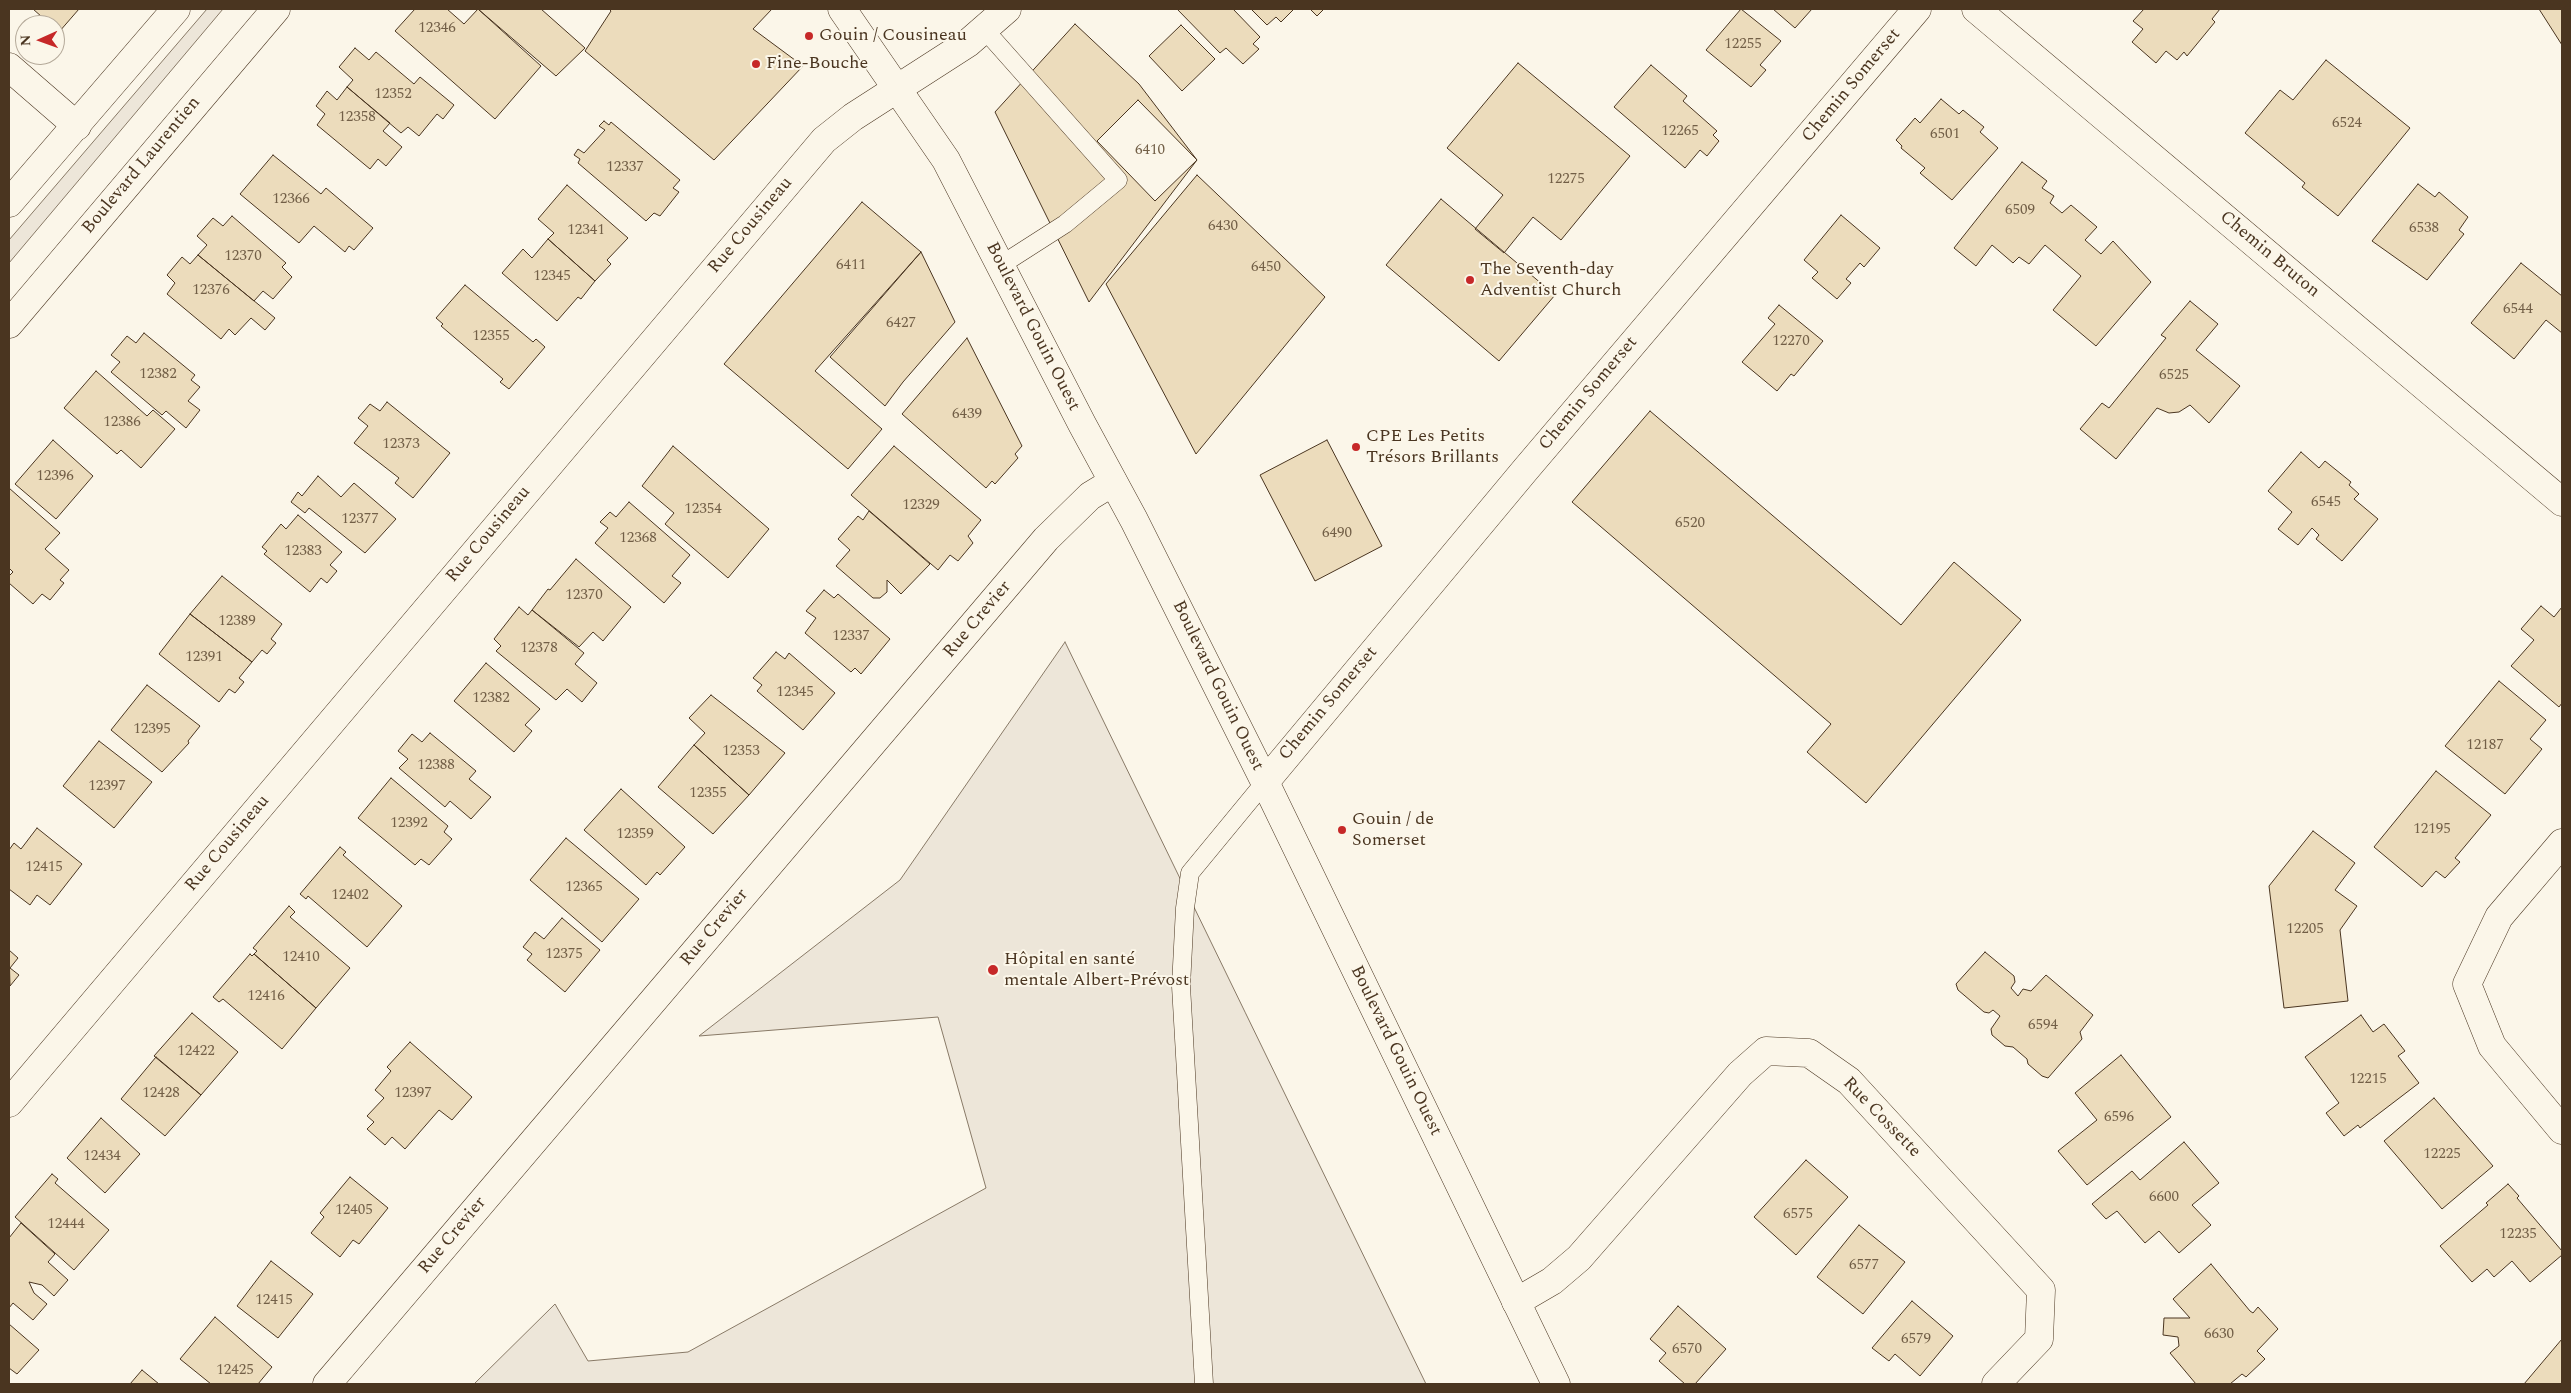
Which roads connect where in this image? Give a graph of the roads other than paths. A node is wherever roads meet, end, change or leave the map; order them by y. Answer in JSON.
{"nodes":[{"id":1,"x":176,"y":9,"type":"edge"},
{"id":2,"x":276,"y":9,"type":"edge"},
{"id":3,"x":842,"y":9,"type":"edge"},
{"id":4,"x":1008,"y":9,"type":"edge"},
{"id":5,"x":1917,"y":9,"type":"edge"},
{"id":6,"x":1976,"y":9,"type":"edge"},
{"id":7,"x":984,"y":29,"type":"junction"},
{"id":8,"x":9,"y":67,"type":"edge"},
{"id":9,"x":898,"y":88,"type":"junction"},
{"id":10,"x":76,"y":126,"type":"junction"},
{"id":11,"x":9,"y":203,"type":"edge"},
{"id":12,"x":1001,"y":265,"type":"junction"},
{"id":13,"x":9,"y":324,"type":"edge"},
{"id":14,"x":1113,"y":482,"type":"junction"},
{"id":15,"x":2562,"y":502,"type":"edge"},
{"id":16,"x":1265,"y":782,"type":"junction"},
{"id":17,"x":2562,"y":843,"type":"edge"},
{"id":18,"x":9,"y":1102,"type":"edge"},
{"id":19,"x":2562,"y":1130,"type":"edge"},
{"id":20,"x":1516,"y":1302,"type":"junction"},
{"id":21,"x":327,"y":1384,"type":"edge"},
{"id":22,"x":1204,"y":1384,"type":"edge"},
{"id":23,"x":1556,"y":1384,"type":"edge"},
{"id":24,"x":1996,"y":1384,"type":"edge"}],
"edges":[{"from":1,"to":10,"type":"street"},
{"from":2,"to":13,"type":"street","name":"Boulevard Laurentien"},
{"from":3,"to":9,"type":"street","name":"Boulevard Gouin Ouest"},
{"from":4,"to":7,"type":"street","name":"Rue Cousineau"},
{"from":5,"to":16,"type":"street","name":"Chemin Somerset"},
{"from":6,"to":15,"type":"street","name":"Chemin Bruton"},
{"from":7,"to":9,"type":"street","name":"Rue Cousineau"},
{"from":7,"to":12,"type":"lane"},
{"from":8,"to":10,"type":"street"},
{"from":9,"to":12,"type":"street","name":"Boulevard Gouin Ouest"},
{"from":9,"to":18,"type":"street","name":"Rue Cousineau"},
{"from":10,"to":11,"type":"street"},
{"from":12,"to":14,"type":"street","name":"Boulevard Gouin Ouest"},
{"from":14,"to":16,"type":"street","name":"Boulevard Gouin Ouest"},
{"from":14,"to":21,"type":"street","name":"Rue Crevier"},
{"from":16,"to":20,"type":"street","name":"Boulevard Gouin Ouest"},
{"from":16,"to":22,"type":"lane"},
{"from":17,"to":19,"type":"street"},
{"from":20,"to":23,"type":"street","name":"Boulevard Gouin Ouest"},
{"from":20,"to":24,"type":"street","name":"Rue Cossette"}]}
